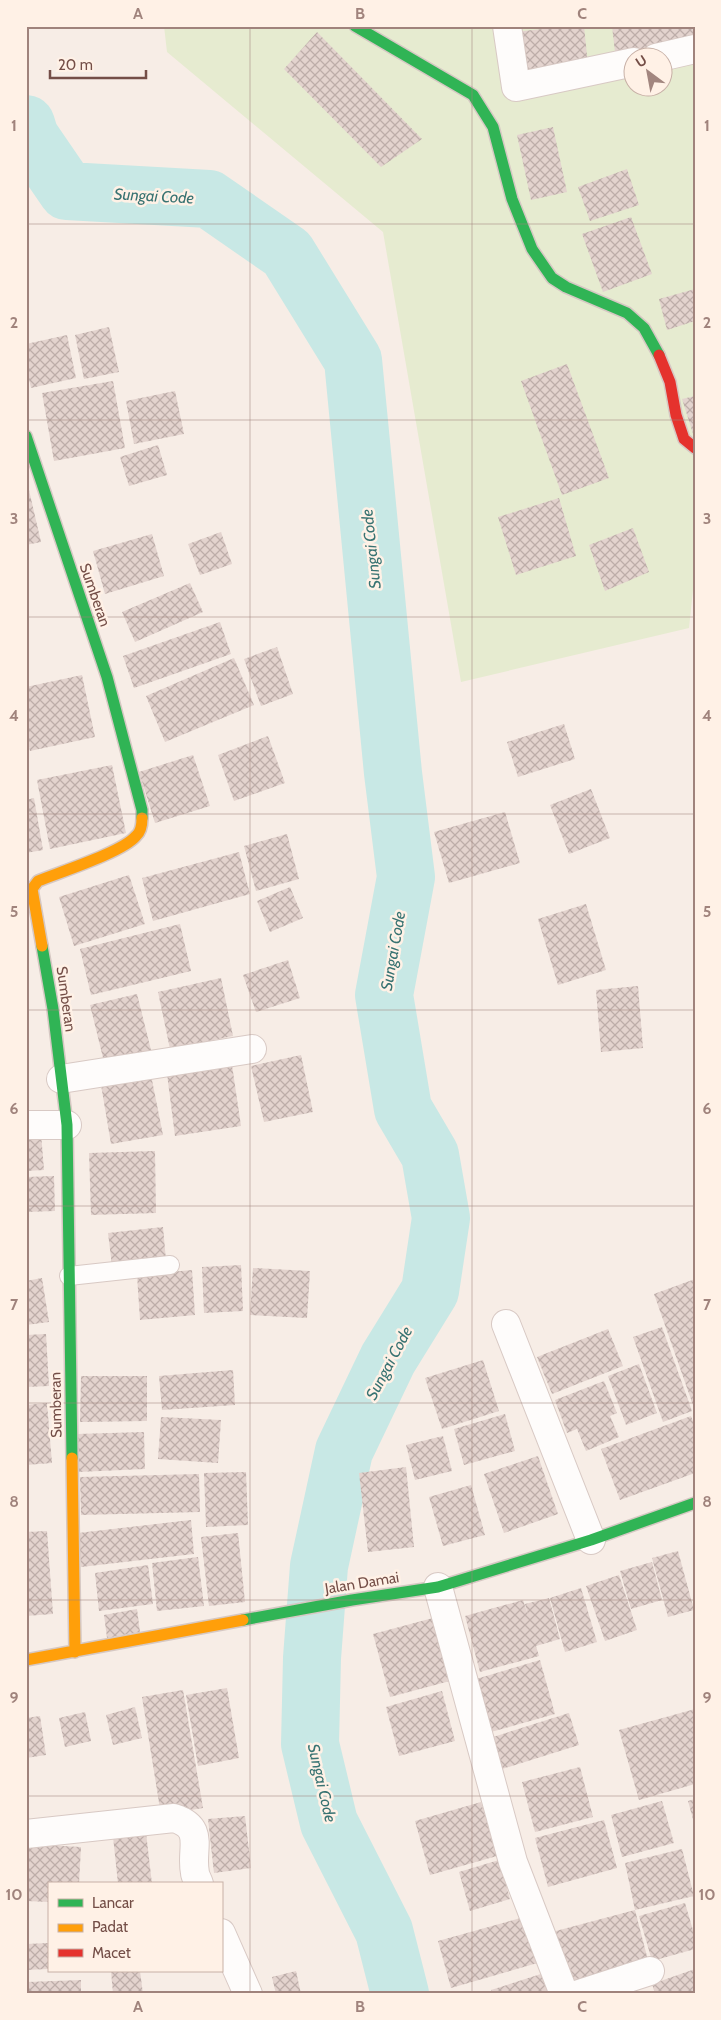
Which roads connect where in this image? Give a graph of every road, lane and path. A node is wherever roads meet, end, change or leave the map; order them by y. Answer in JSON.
{"nodes":[{"id":1,"x":355,"y":26,"type":"edge"},
{"id":2,"x":507,"y":26,"type":"edge"},
{"id":3,"x":695,"y":49,"type":"edge"},
{"id":4,"x":674,"y":54,"type":"edge"},
{"id":5,"x":624,"y":64,"type":"edge"},
{"id":6,"x":26,"y":436,"type":"edge"},
{"id":7,"x":695,"y":448,"type":"edge"},
{"id":8,"x":252,"y":1049,"type":"dead end"},
{"id":9,"x":61,"y":1079,"type":"junction"},
{"id":10,"x":26,"y":1125,"type":"edge"},
{"id":11,"x":67,"y":1125,"type":"junction"},
{"id":12,"x":170,"y":1266,"type":"dead end"},
{"id":13,"x":69,"y":1276,"type":"junction"},
{"id":14,"x":506,"y":1324,"type":"dead end"},
{"id":15,"x":693,"y":1509,"type":"edge"},
{"id":16,"x":591,"y":1540,"type":"junction"},
{"id":17,"x":438,"y":1586,"type":"junction"},
{"id":18,"x":75,"y":1652,"type":"junction"},
{"id":19,"x":26,"y":1660,"type":"edge"},
{"id":20,"x":26,"y":1834,"type":"edge"},
{"id":21,"x":199,"y":1882,"type":"edge"},
{"id":22,"x":222,"y":1935,"type":"edge"},
{"id":23,"x":650,"y":1971,"type":"dead end"},
{"id":24,"x":248,"y":1994,"type":"edge"},
{"id":25,"x":564,"y":1994,"type":"edge"},
{"id":26,"x":579,"y":1994,"type":"edge"}],
"edges":[{"from":1,"to":7,"type":"street"},
{"from":2,"to":5,"type":"street"},
{"from":3,"to":4,"type":"street"},
{"from":6,"to":9,"type":"street","name":"Sumberan"},
{"from":8,"to":9,"type":"street"},
{"from":9,"to":11,"type":"street","name":"Sumberan"},
{"from":10,"to":11,"type":"street"},
{"from":11,"to":13,"type":"street","name":"Sumberan"},
{"from":12,"to":13,"type":"lane"},
{"from":13,"to":18,"type":"street","name":"Sumberan"},
{"from":14,"to":16,"type":"street"},
{"from":15,"to":16,"type":"street","name":"Jalan Damai"},
{"from":16,"to":17,"type":"street","name":"Jalan Damai"},
{"from":17,"to":18,"type":"street","name":"Jalan Damai"},
{"from":17,"to":25,"type":"street"},
{"from":18,"to":19,"type":"street","name":"Jalan Damai"},
{"from":20,"to":21,"type":"street"},
{"from":22,"to":24,"type":"street"},
{"from":23,"to":26,"type":"street"}]}
